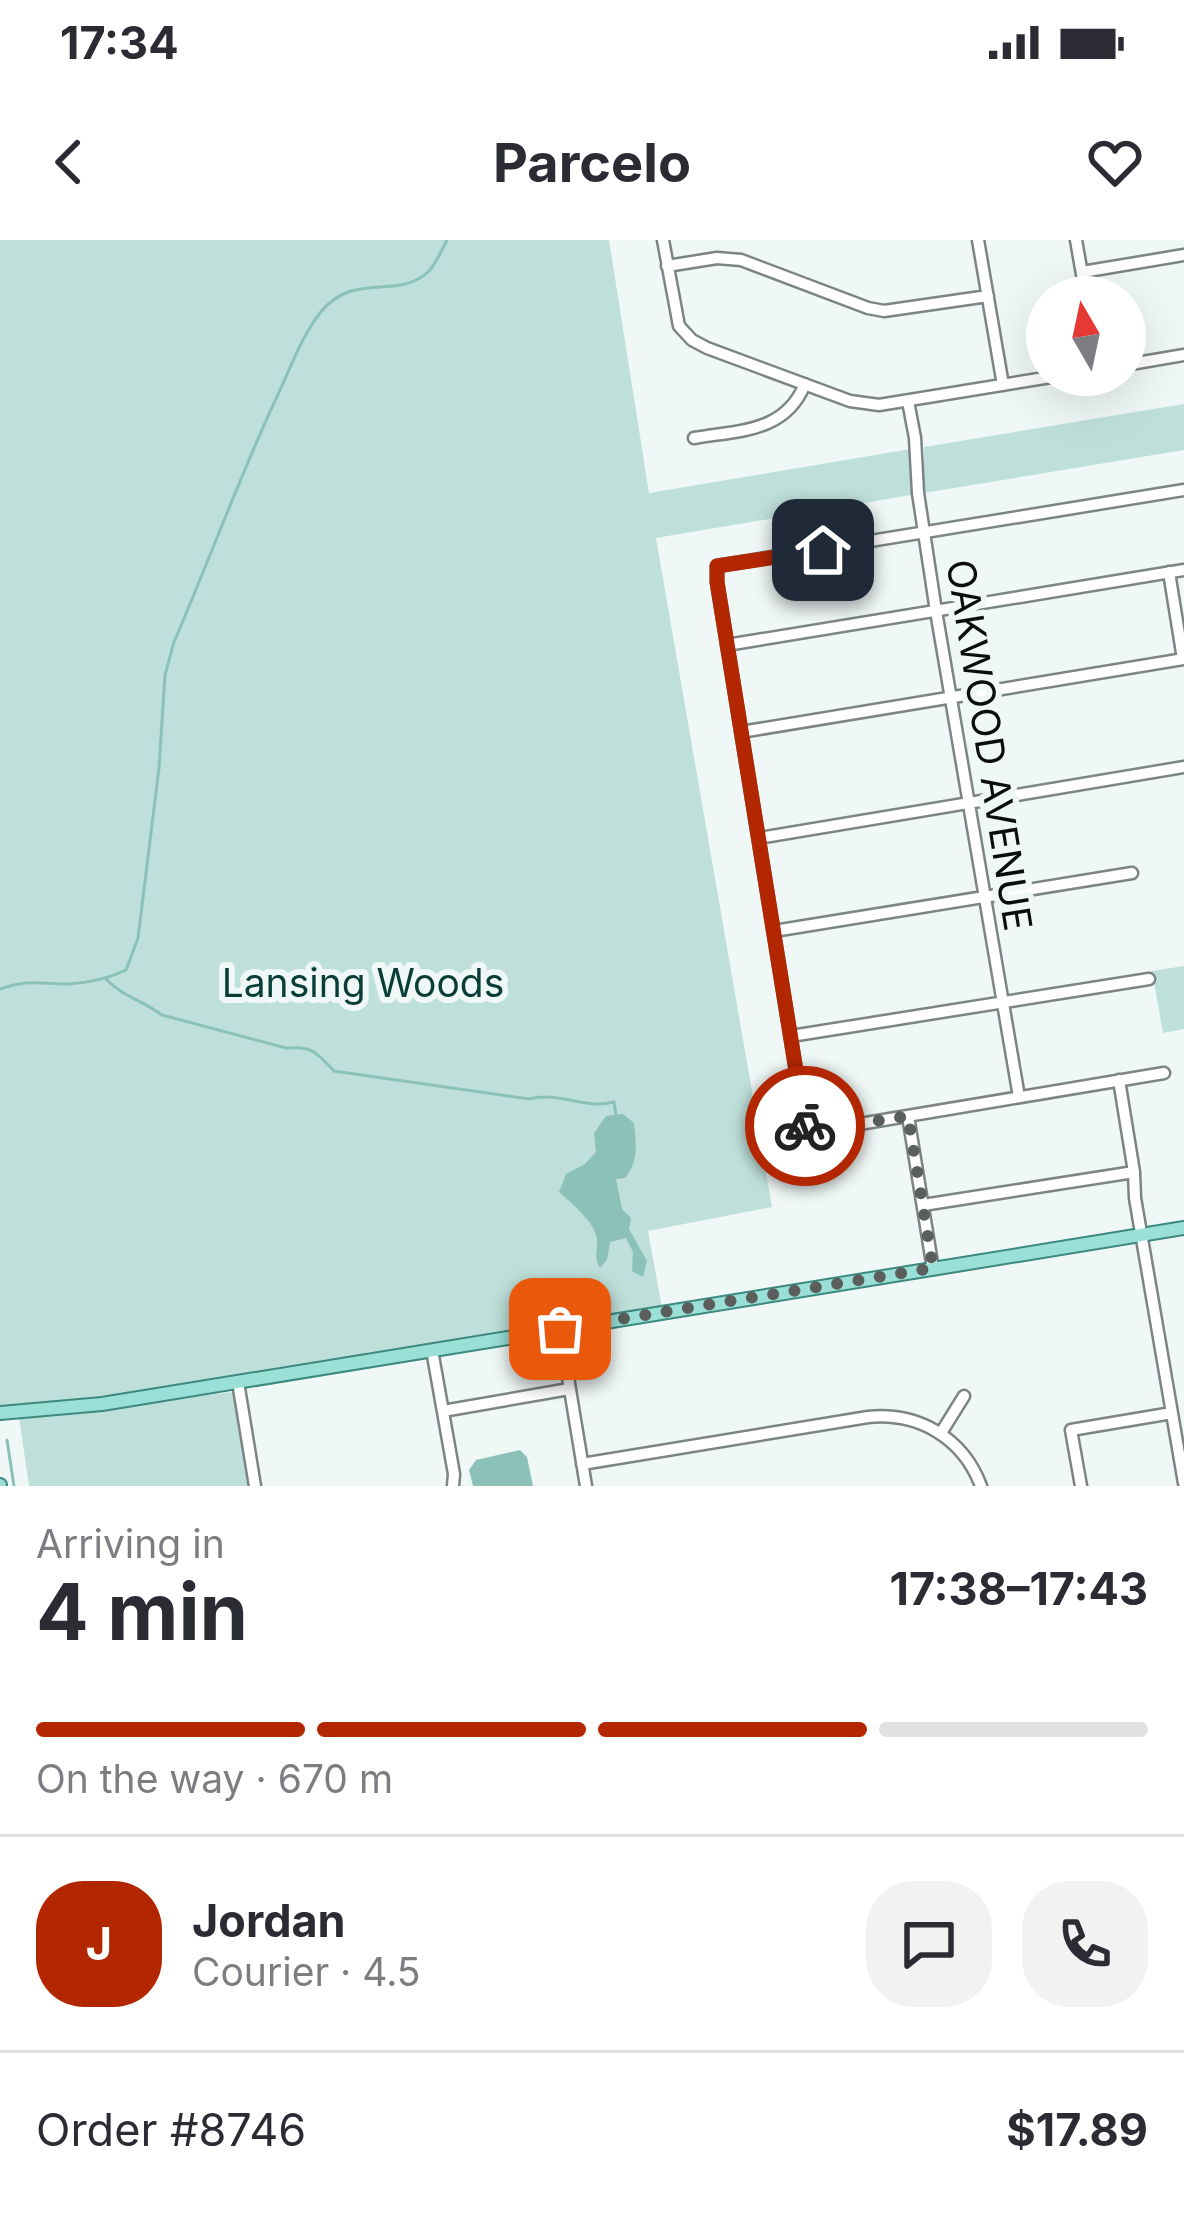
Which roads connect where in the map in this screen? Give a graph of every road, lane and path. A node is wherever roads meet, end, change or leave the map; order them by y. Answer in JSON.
{"nodes":[{"id":1,"x":663,"y":240,"type":"edge"},
{"id":2,"x":979,"y":240,"type":"edge"},
{"id":3,"x":1076,"y":240,"type":"edge"},
{"id":4,"x":1184,"y":255,"type":"edge"},
{"id":5,"x":667,"y":266,"type":"junction"},
{"id":6,"x":1082,"y":272,"type":"junction"},
{"id":7,"x":1083,"y":276,"type":"edge"},
{"id":8,"x":988,"y":296,"type":"junction"},
{"id":9,"x":1184,"y":355,"type":"edge"},
{"id":10,"x":1146,"y":361,"type":"edge"},
{"id":11,"x":1026,"y":381,"type":"edge"},
{"id":12,"x":805,"y":384,"type":"junction"},
{"id":13,"x":1003,"y":385,"type":"junction"},
{"id":14,"x":908,"y":401,"type":"junction"},
{"id":15,"x":694,"y":438,"type":"dead end"},
{"id":16,"x":1184,"y":490,"type":"edge"},
{"id":17,"x":925,"y":533,"type":"junction"},
{"id":18,"x":1184,"y":570,"type":"edge"},
{"id":19,"x":1169,"y":572,"type":"junction"},
{"id":20,"x":936,"y":611,"type":"junction"},
{"id":21,"x":727,"y":645,"type":"junction"},
{"id":22,"x":1184,"y":659,"type":"edge"},
{"id":23,"x":952,"y":696,"type":"junction"},
{"id":24,"x":741,"y":732,"type":"junction"},
{"id":25,"x":1184,"y":767,"type":"edge"},
{"id":26,"x":968,"y":803,"type":"junction"},
{"id":27,"x":759,"y":838,"type":"junction"},
{"id":28,"x":1132,"y":873,"type":"dead end"},
{"id":29,"x":984,"y":896,"type":"junction"},
{"id":30,"x":774,"y":931,"type":"junction"},
{"id":31,"x":1149,"y":979,"type":"dead end"},
{"id":32,"x":1003,"y":1003,"type":"junction"},
{"id":33,"x":791,"y":1036,"type":"junction"},
{"id":34,"x":1164,"y":1073,"type":"dead end"},
{"id":35,"x":1119,"y":1080,"type":"junction"},
{"id":36,"x":1019,"y":1097,"type":"junction"},
{"id":37,"x":908,"y":1116,"type":"junction"},
{"id":38,"x":1134,"y":1172,"type":"junction"},
{"id":39,"x":922,"y":1205,"type":"junction"},
{"id":40,"x":1184,"y":1228,"type":"edge"},
{"id":41,"x":1142,"y":1234,"type":"junction"},
{"id":42,"x":933,"y":1268,"type":"junction"},
{"id":43,"x":560,"y":1329,"type":"junction"},
{"id":44,"x":432,"y":1350,"type":"junction"},
{"id":45,"x":238,"y":1382,"type":"junction"},
{"id":46,"x":569,"y":1389,"type":"junction"},
{"id":47,"x":964,"y":1396,"type":"dead end"},
{"id":48,"x":443,"y":1411,"type":"junction"},
{"id":49,"x":0,"y":1413,"type":"edge"},
{"id":50,"x":1172,"y":1413,"type":"junction"},
{"id":51,"x":941,"y":1433,"type":"junction"},
{"id":52,"x":582,"y":1464,"type":"junction"},
{"id":53,"x":1184,"y":1483,"type":"edge"},
{"id":54,"x":255,"y":1486,"type":"edge"},
{"id":55,"x":453,"y":1486,"type":"edge"},
{"id":56,"x":586,"y":1486,"type":"edge"},
{"id":57,"x":982,"y":1486,"type":"edge"},
{"id":58,"x":1081,"y":1486,"type":"edge"}],
"edges":[{"from":1,"to":5,"type":"street"},
{"from":2,"to":8,"type":"street"},
{"from":3,"to":6,"type":"street"},
{"from":4,"to":6,"type":"street"},
{"from":5,"to":8,"type":"street"},
{"from":5,"to":12,"type":"street"},
{"from":6,"to":7,"type":"street"},
{"from":8,"to":13,"type":"street"},
{"from":9,"to":10,"type":"street"},
{"from":11,"to":13,"type":"street"},
{"from":12,"to":14,"type":"street"},
{"from":12,"to":15,"type":"street"},
{"from":13,"to":14,"type":"street"},
{"from":14,"to":17,"type":"street","name":"OAKWOOD AVENUE"},
{"from":16,"to":17,"type":"street"},
{"from":17,"to":20,"type":"street","name":"OAKWOOD AVENUE"},
{"from":17,"to":21,"type":"street"},
{"from":18,"to":19,"type":"street"},
{"from":19,"to":20,"type":"street"},
{"from":19,"to":22,"type":"street"},
{"from":20,"to":21,"type":"street"},
{"from":20,"to":23,"type":"street","name":"OAKWOOD AVENUE"},
{"from":21,"to":24,"type":"street"},
{"from":22,"to":23,"type":"street"},
{"from":23,"to":24,"type":"street"},
{"from":23,"to":26,"type":"street","name":"OAKWOOD AVENUE"},
{"from":24,"to":27,"type":"street"},
{"from":25,"to":26,"type":"street"},
{"from":26,"to":27,"type":"street"},
{"from":26,"to":29,"type":"street","name":"OAKWOOD AVENUE"},
{"from":27,"to":30,"type":"street"},
{"from":28,"to":29,"type":"street"},
{"from":29,"to":30,"type":"street"},
{"from":29,"to":32,"type":"street","name":"OAKWOOD AVENUE"},
{"from":30,"to":33,"type":"street"},
{"from":31,"to":32,"type":"street"},
{"from":32,"to":33,"type":"street"},
{"from":32,"to":36,"type":"street","name":"OAKWOOD AVENUE"},
{"from":33,"to":37,"type":"street"},
{"from":34,"to":35,"type":"street"},
{"from":35,"to":36,"type":"street"},
{"from":35,"to":38,"type":"street"},
{"from":36,"to":37,"type":"street"},
{"from":37,"to":39,"type":"street"},
{"from":38,"to":39,"type":"street"},
{"from":38,"to":41,"type":"street"},
{"from":39,"to":42,"type":"street"},
{"from":40,"to":41,"type":"main road"},
{"from":41,"to":42,"type":"main road"},
{"from":41,"to":50,"type":"street"},
{"from":42,"to":43,"type":"main road"},
{"from":43,"to":44,"type":"main road"},
{"from":43,"to":46,"type":"street"},
{"from":44,"to":45,"type":"main road"},
{"from":44,"to":48,"type":"street"},
{"from":45,"to":49,"type":"main road"},
{"from":45,"to":54,"type":"street"},
{"from":46,"to":48,"type":"street"},
{"from":46,"to":52,"type":"street"},
{"from":47,"to":51,"type":"street"},
{"from":48,"to":55,"type":"street"},
{"from":50,"to":53,"type":"street"},
{"from":50,"to":58,"type":"street"},
{"from":51,"to":52,"type":"street"},
{"from":51,"to":57,"type":"street"},
{"from":52,"to":56,"type":"street"}]}
